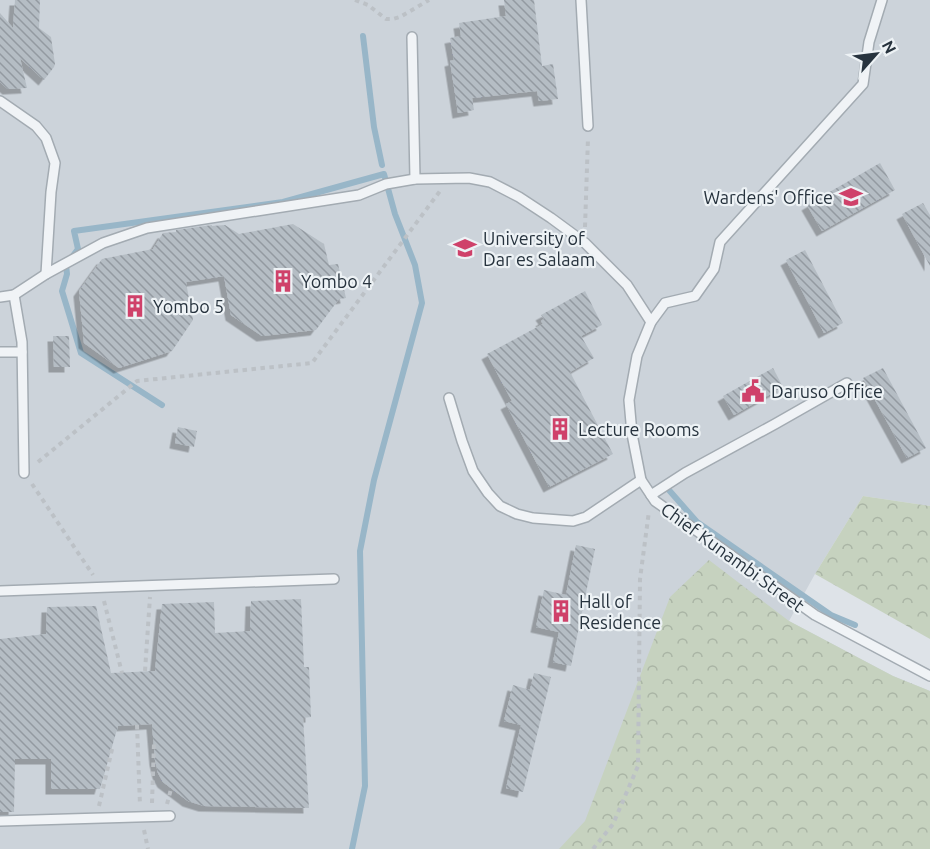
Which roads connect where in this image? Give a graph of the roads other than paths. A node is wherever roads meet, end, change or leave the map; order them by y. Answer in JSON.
{"nodes":[{"id":1,"x":581,"y":0,"type":"edge"},
{"id":2,"x":882,"y":0,"type":"edge"},
{"id":3,"x":412,"y":37,"type":"dead end"},
{"id":4,"x":0,"y":101,"type":"edge"},
{"id":5,"x":588,"y":126,"type":"road end"},
{"id":6,"x":415,"y":179,"type":"junction"},
{"id":7,"x":46,"y":274,"type":"junction"},
{"id":8,"x":14,"y":295,"type":"junction"},
{"id":9,"x":0,"y":297,"type":"edge"},
{"id":10,"x":651,"y":322,"type":"junction"},
{"id":11,"x":0,"y":352,"type":"edge"},
{"id":12,"x":22,"y":352,"type":"junction"},
{"id":13,"x":847,"y":383,"type":"dead end"},
{"id":14,"x":449,"y":398,"type":"dead end"},
{"id":15,"x":24,"y":473,"type":"road end"},
{"id":16,"x":641,"y":480,"type":"junction"},
{"id":17,"x":651,"y":495,"type":"junction"},
{"id":18,"x":334,"y":579,"type":"dead end"},
{"id":19,"x":0,"y":591,"type":"edge"},
{"id":20,"x":930,"y":676,"type":"edge"},
{"id":21,"x":170,"y":816,"type":"dead end"},
{"id":22,"x":0,"y":821,"type":"edge"}],
"edges":[{"from":1,"to":5,"type":"lane"},
{"from":2,"to":10,"type":"lane","name":"Chief Kunambi Street"},
{"from":3,"to":6,"type":"lane"},
{"from":4,"to":7,"type":"lane"},
{"from":6,"to":7,"type":"lane"},
{"from":6,"to":10,"type":"lane"},
{"from":7,"to":8,"type":"lane"},
{"from":8,"to":9,"type":"lane"},
{"from":8,"to":12,"type":"lane"},
{"from":10,"to":16,"type":"lane","name":"Chief Kunambi Street"},
{"from":11,"to":12,"type":"lane"},
{"from":12,"to":15,"type":"lane"},
{"from":13,"to":17,"type":"lane"},
{"from":14,"to":16,"type":"lane"},
{"from":16,"to":17,"type":"lane","name":"Chief Kunambi Street"},
{"from":17,"to":20,"type":"lane","name":"Chief Kunambi Street"},
{"from":18,"to":19,"type":"lane"},
{"from":21,"to":22,"type":"lane"}]}
